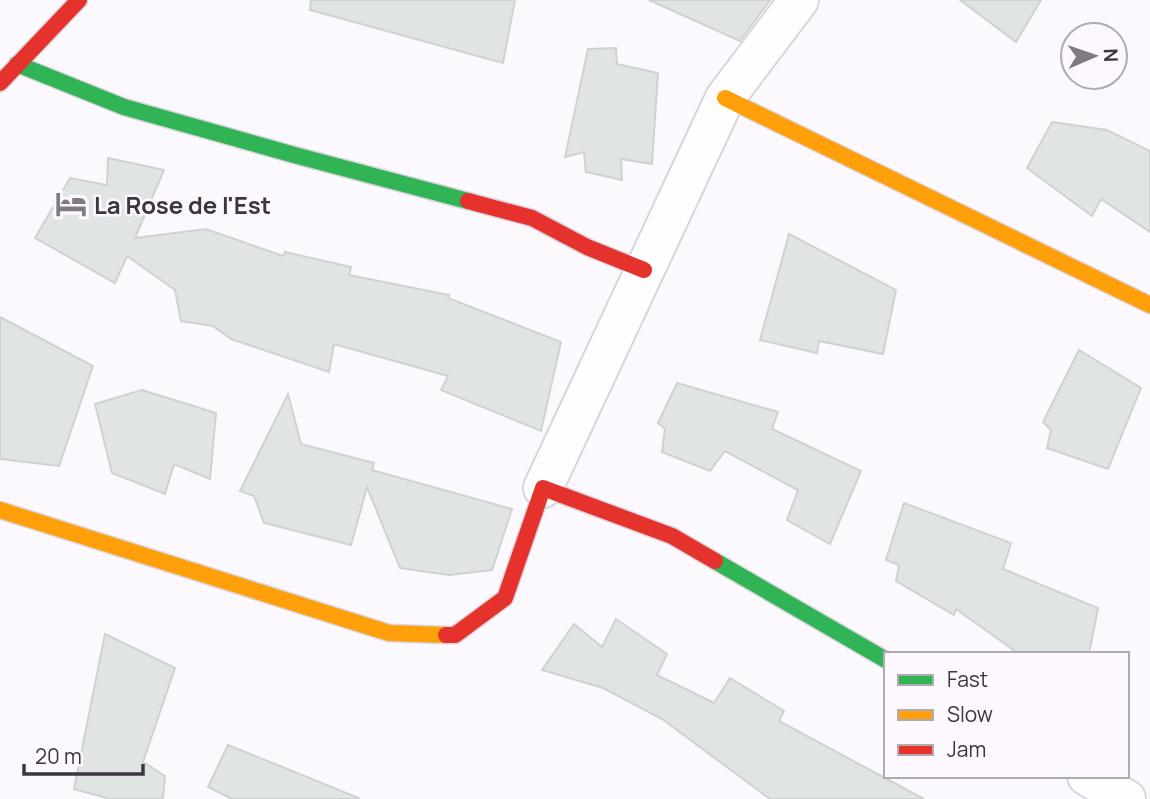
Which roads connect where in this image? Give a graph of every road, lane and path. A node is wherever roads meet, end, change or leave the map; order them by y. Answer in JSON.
{"nodes":[{"id":1,"x":79,"y":0,"type":"edge"},
{"id":2,"x":799,"y":0,"type":"edge"},
{"id":3,"x":17,"y":64,"type":"junction"},
{"id":4,"x":0,"y":83,"type":"edge"},
{"id":5,"x":725,"y":98,"type":"junction"},
{"id":6,"x":644,"y":270,"type":"junction"},
{"id":7,"x":1150,"y":305,"type":"edge"},
{"id":8,"x":543,"y":488,"type":"junction"},
{"id":9,"x":0,"y":510,"type":"edge"},
{"id":10,"x":884,"y":659,"type":"edge"},
{"id":11,"x":1090,"y":778,"type":"edge"},
{"id":12,"x":1126,"y":799,"type":"edge"}],
"edges":[{"from":1,"to":3,"type":"street"},
{"from":2,"to":5,"type":"street"},
{"from":3,"to":4,"type":"street"},
{"from":3,"to":6,"type":"street"},
{"from":5,"to":6,"type":"street"},
{"from":5,"to":7,"type":"street"},
{"from":6,"to":8,"type":"street"},
{"from":8,"to":9,"type":"street"},
{"from":8,"to":10,"type":"street"},
{"from":11,"to":12,"type":"street"}]}
